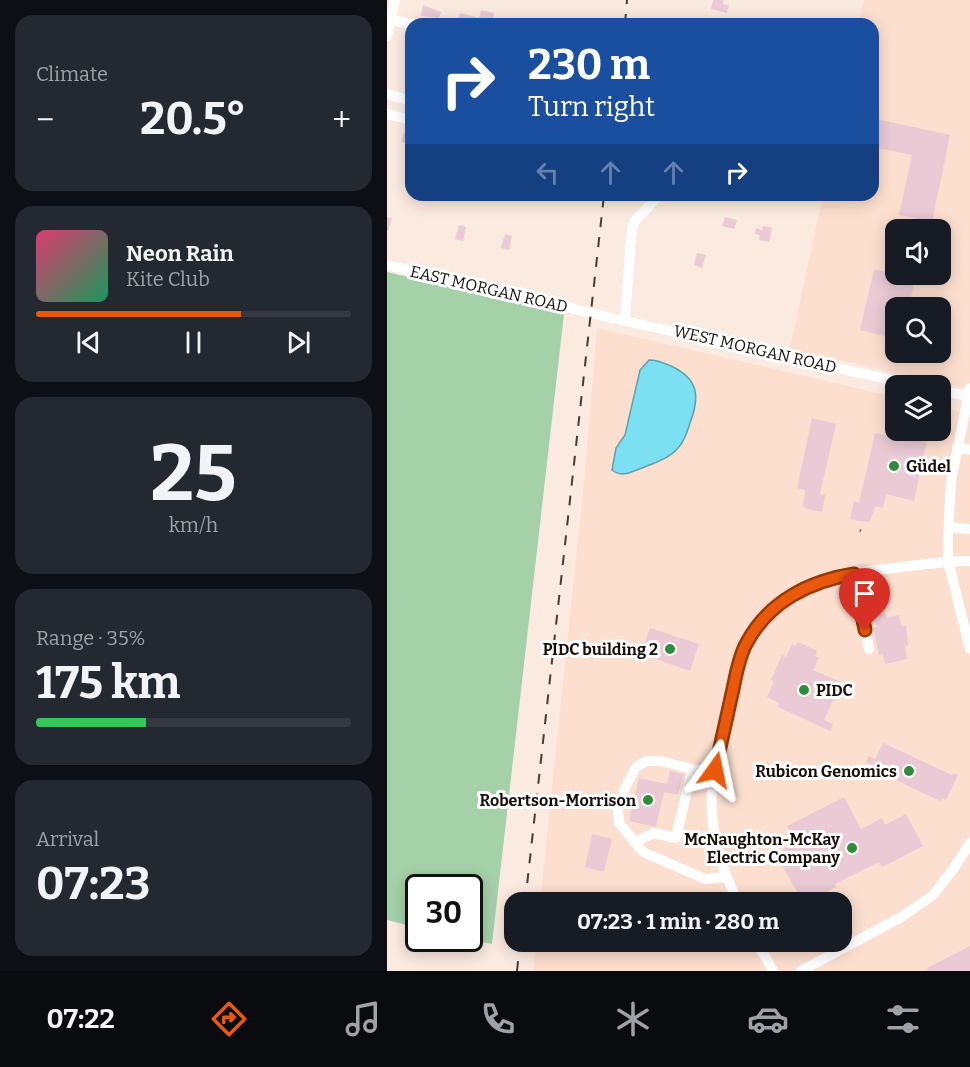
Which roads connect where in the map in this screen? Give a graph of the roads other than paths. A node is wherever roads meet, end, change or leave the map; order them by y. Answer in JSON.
{"nodes":[{"id":1,"x":395,"y":0,"type":"edge"},
{"id":2,"x":391,"y":20,"type":"junction"},
{"id":3,"x":405,"y":23,"type":"edge"},
{"id":4,"x":387,"y":36,"type":"edge"},
{"id":5,"x":387,"y":94,"type":"edge"},
{"id":6,"x":405,"y":98,"type":"edge"},
{"id":7,"x":387,"y":114,"type":"edge"},
{"id":8,"x":405,"y":118,"type":"edge"},
{"id":9,"x":653,"y":201,"type":"edge"},
{"id":10,"x":387,"y":265,"type":"edge"},
{"id":11,"x":590,"y":312,"type":"joint"},
{"id":12,"x":625,"y":321,"type":"junction"},
{"id":13,"x":885,"y":378,"type":"edge"},
{"id":14,"x":951,"y":391,"type":"edge"},
{"id":15,"x":969,"y":394,"type":"edge"},
{"id":16,"x":957,"y":447,"type":"junction"},
{"id":17,"x":970,"y":450,"type":"edge"},
{"id":18,"x":948,"y":526,"type":"junction"},
{"id":19,"x":970,"y":529,"type":"edge"},
{"id":20,"x":948,"y":561,"type":"junction"},
{"id":21,"x":970,"y":561,"type":"edge"},
{"id":22,"x":854,"y":574,"type":"junction"},
{"id":23,"x":869,"y":649,"type":"dead end"},
{"id":24,"x":970,"y":649,"type":"edge"},
{"id":25,"x":692,"y":769,"type":"junction"},
{"id":26,"x":715,"y":770,"type":"junction"},
{"id":27,"x":634,"y":842,"type":"junction"},
{"id":28,"x":970,"y":843,"type":"edge"},
{"id":29,"x":726,"y":877,"type":"junction"},
{"id":30,"x":733,"y":892,"type":"edge"},
{"id":31,"x":763,"y":952,"type":"edge"},
{"id":32,"x":773,"y":971,"type":"edge"},
{"id":33,"x":801,"y":971,"type":"edge"}],
"edges":[{"from":1,"to":2,"type":"street"},
{"from":2,"to":3,"type":"street"},
{"from":2,"to":4,"type":"street"},
{"from":5,"to":6,"type":"street"},
{"from":7,"to":8,"type":"street"},
{"from":9,"to":12,"type":"street"},
{"from":10,"to":11,"type":"street","name":"EAST MORGAN ROAD"},
{"from":11,"to":12,"type":"street","name":"WEST MORGAN ROAD"},
{"from":12,"to":13,"type":"street","name":"WEST MORGAN ROAD"},
{"from":14,"to":15,"type":"street"},
{"from":15,"to":16,"type":"street"},
{"from":16,"to":17,"type":"street"},
{"from":16,"to":18,"type":"street"},
{"from":18,"to":19,"type":"street"},
{"from":18,"to":20,"type":"street"},
{"from":20,"to":21,"type":"street"},
{"from":20,"to":22,"type":"street"},
{"from":20,"to":24,"type":"street"},
{"from":22,"to":23,"type":"street"},
{"from":22,"to":26,"type":"street"},
{"from":25,"to":26,"type":"street"},
{"from":25,"to":27,"type":"street"},
{"from":25,"to":27,"type":"street"},
{"from":26,"to":29,"type":"street"},
{"from":27,"to":29,"type":"street"},
{"from":28,"to":33,"type":"street"},
{"from":29,"to":30,"type":"street"},
{"from":31,"to":32,"type":"street"}]}
